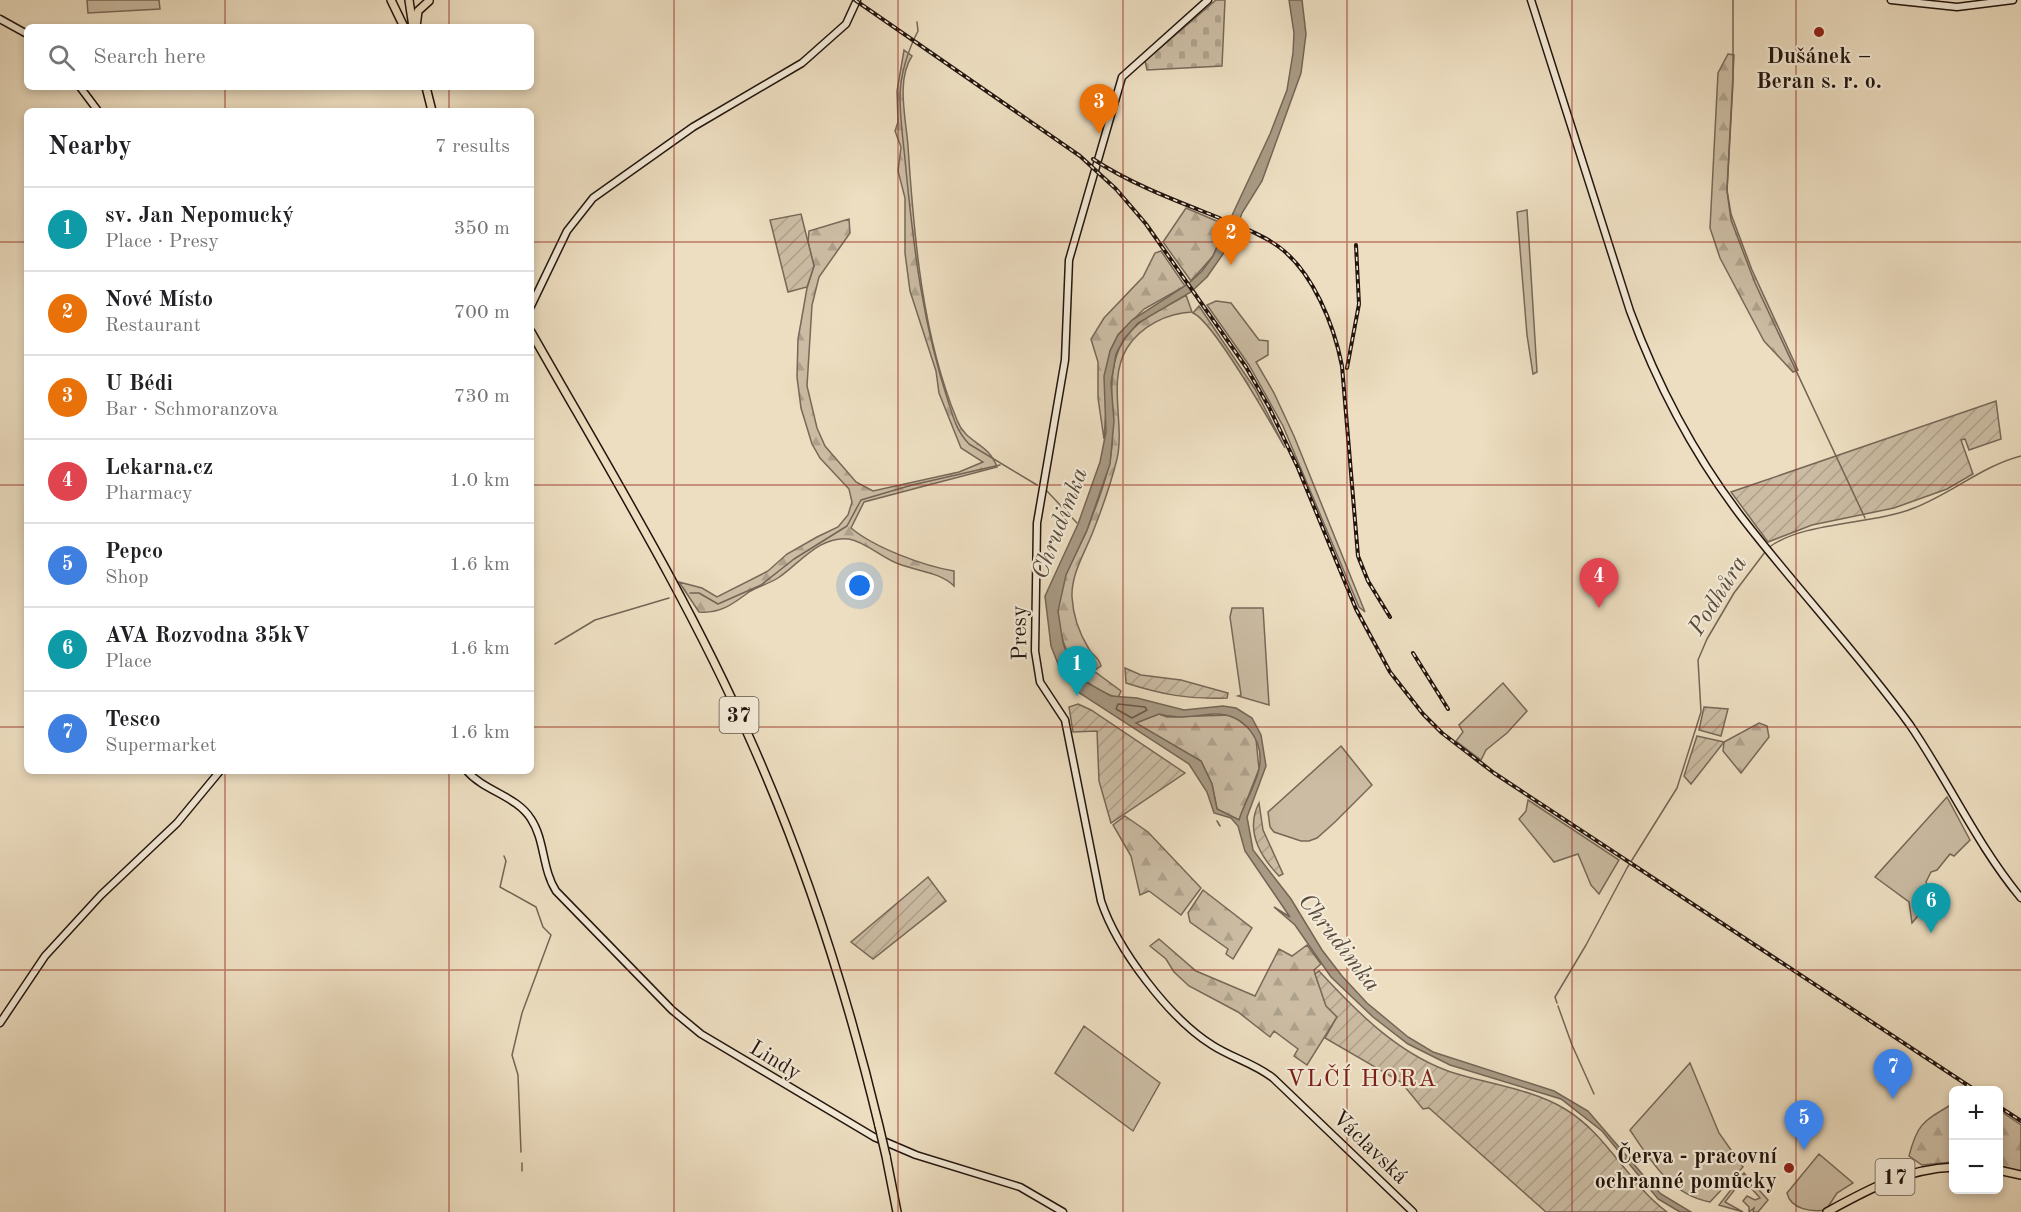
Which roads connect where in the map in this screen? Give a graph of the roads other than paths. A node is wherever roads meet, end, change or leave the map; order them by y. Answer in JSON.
{"nodes":[{"id":1,"x":391,"y":0,"type":"edge"},
{"id":2,"x":410,"y":0,"type":"edge"},
{"id":3,"x":857,"y":0,"type":"edge"},
{"id":4,"x":1208,"y":0,"type":"edge"},
{"id":5,"x":1531,"y":0,"type":"edge"},
{"id":6,"x":1891,"y":0,"type":"edge"},
{"id":7,"x":2013,"y":0,"type":"edge"},
{"id":8,"x":431,"y":1,"type":"edge"},
{"id":9,"x":0,"y":19,"type":"edge"},
{"id":10,"x":403,"y":24,"type":"edge"},
{"id":11,"x":414,"y":24,"type":"edge"},
{"id":12,"x":415,"y":24,"type":"edge"},
{"id":13,"x":24,"y":32,"type":"edge"},
{"id":14,"x":82,"y":90,"type":"edge"},
{"id":15,"x":427,"y":90,"type":"edge"},
{"id":16,"x":96,"y":108,"type":"edge"},
{"id":17,"x":431,"y":108,"type":"edge"},
{"id":18,"x":534,"y":301,"type":"edge"},
{"id":19,"x":534,"y":337,"type":"edge"},
{"id":20,"x":218,"y":774,"type":"edge"},
{"id":21,"x":471,"y":774,"type":"edge"},
{"id":22,"x":2021,"y":898,"type":"edge"},
{"id":23,"x":0,"y":1023,"type":"edge"},
{"id":24,"x":1277,"y":1082,"type":"joint"},
{"id":25,"x":1949,"y":1167,"type":"edge"},
{"id":26,"x":2003,"y":1171,"type":"edge"},
{"id":27,"x":2021,"y":1175,"type":"edge"},
{"id":28,"x":1843,"y":1204,"type":"junction"},
{"id":29,"x":897,"y":1212,"type":"edge"},
{"id":30,"x":1063,"y":1212,"type":"edge"},
{"id":31,"x":1413,"y":1212,"type":"edge"},
{"id":32,"x":1827,"y":1212,"type":"edge"},
{"id":33,"x":1835,"y":1212,"type":"edge"}],
"edges":[{"from":1,"to":10,"type":"main road"},
{"from":2,"to":8,"type":"main road"},
{"from":2,"to":11,"type":"main road"},
{"from":3,"to":18,"type":"street"},
{"from":4,"to":24,"type":"street","name":"Presy"},
{"from":5,"to":22,"type":"street"},
{"from":6,"to":7,"type":"street"},
{"from":8,"to":12,"type":"main road"},
{"from":9,"to":13,"type":"street"},
{"from":14,"to":16,"type":"street"},
{"from":15,"to":17,"type":"main road"},
{"from":19,"to":29,"type":"main road","number":"37","bridge":true},
{"from":20,"to":23,"type":"street"},
{"from":21,"to":30,"type":"street","name":"Lindy"},
{"from":24,"to":31,"type":"street","name":"Václavská"},
{"from":25,"to":28,"type":"main road","number":"17"},
{"from":26,"to":27,"type":"main road"},
{"from":28,"to":32,"type":"main road","number":"17"},
{"from":28,"to":33,"type":"main road","number":"17"}]}
